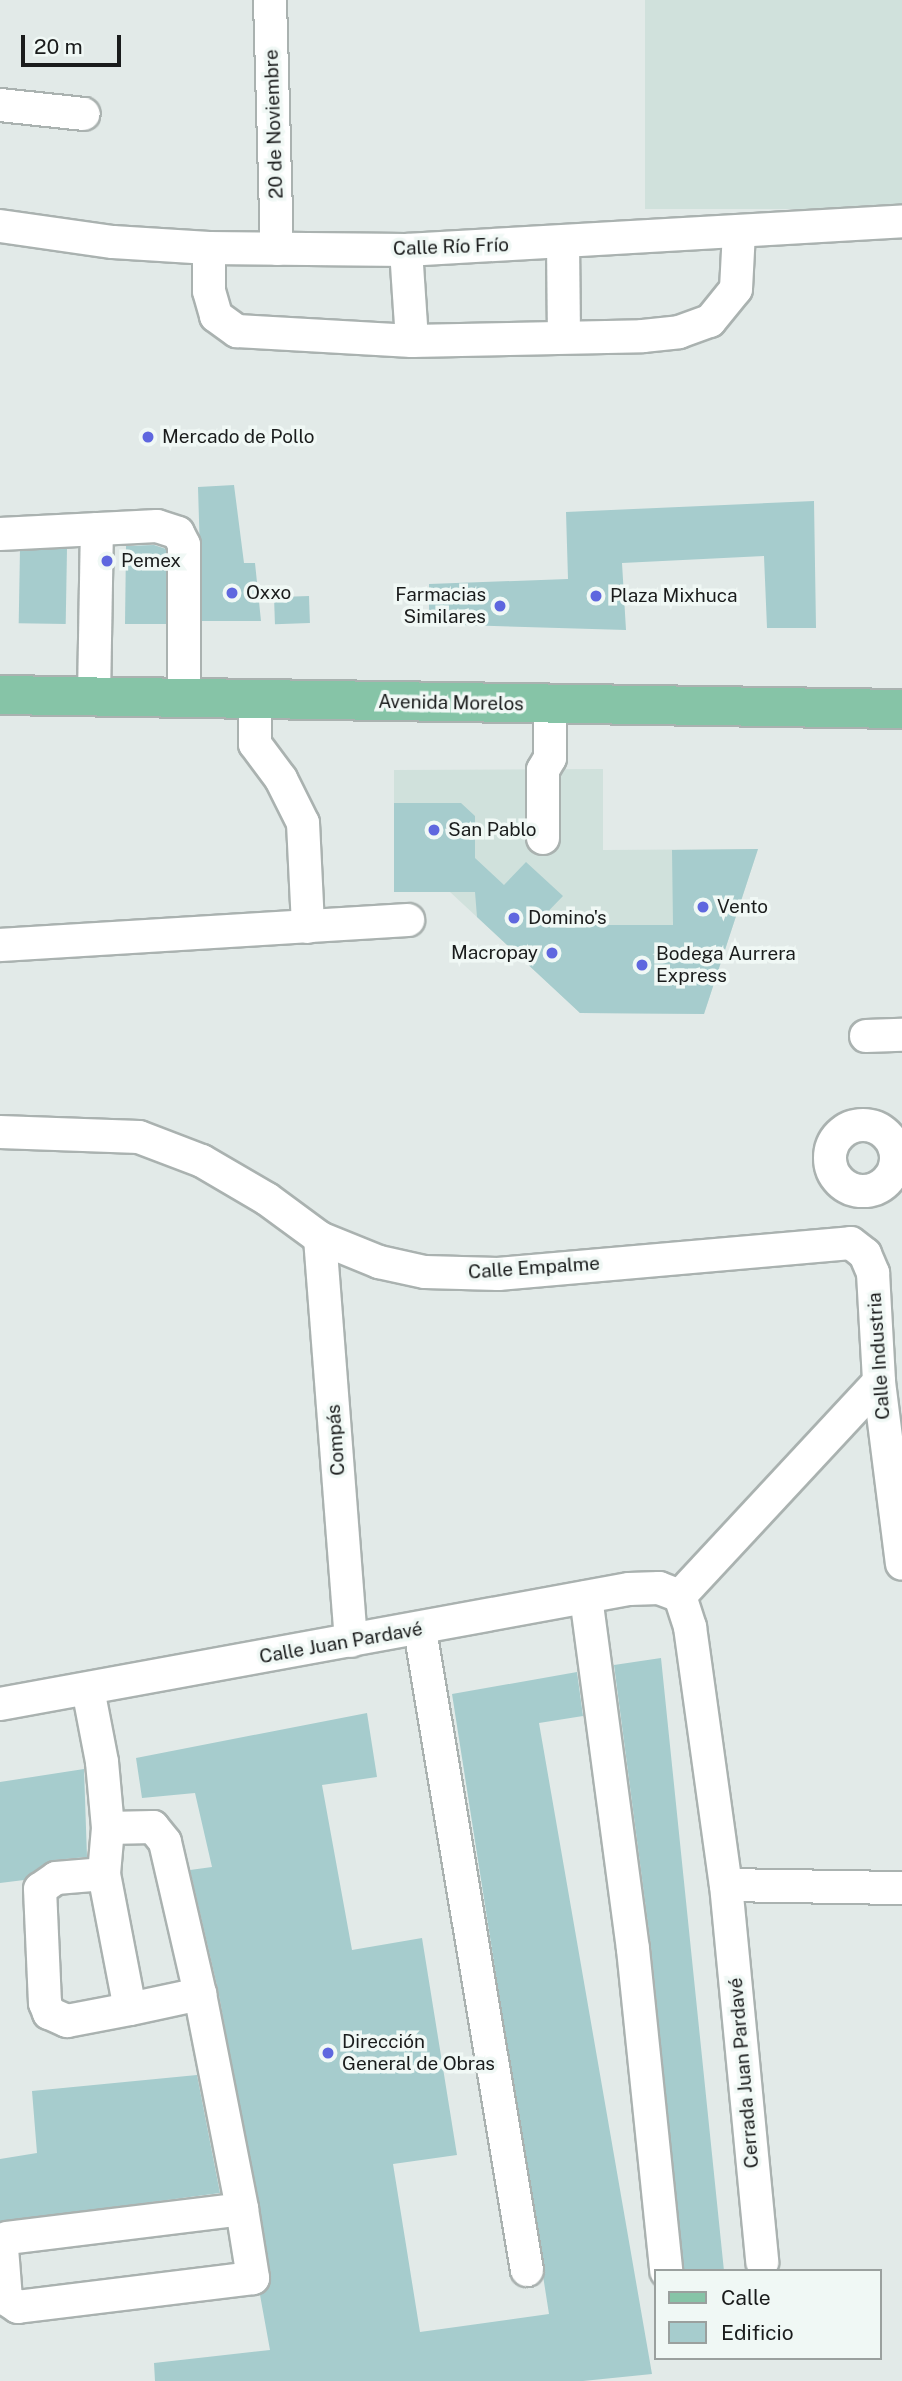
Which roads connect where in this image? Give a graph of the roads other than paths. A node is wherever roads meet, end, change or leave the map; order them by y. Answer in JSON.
{"nodes":[{"id":1,"x":270,"y":0,"type":"edge"},
{"id":2,"x":0,"y":105,"type":"edge"},
{"id":3,"x":83,"y":114,"type":"dead end"},
{"id":4,"x":902,"y":221,"type":"edge"},
{"id":5,"x":0,"y":226,"type":"edge"},
{"id":6,"x":738,"y":231,"type":"junction"},
{"id":7,"x":564,"y":242,"type":"junction"},
{"id":8,"x":209,"y":248,"type":"junction"},
{"id":9,"x":277,"y":248,"type":"junction"},
{"id":10,"x":406,"y":250,"type":"junction"},
{"id":11,"x":564,"y":337,"type":"junction"},
{"id":12,"x":412,"y":341,"type":"junction"},
{"id":13,"x":97,"y":528,"type":"junction"},
{"id":14,"x":0,"y":534,"type":"edge"},
{"id":15,"x":0,"y":695,"type":"edge"},
{"id":16,"x":94,"y":697,"type":"junction"},
{"id":17,"x":184,"y":698,"type":"junction"},
{"id":18,"x":255,"y":699,"type":"junction"},
{"id":19,"x":550,"y":704,"type":"junction"},
{"id":20,"x":902,"y":709,"type":"edge"},
{"id":21,"x":552,"y":838,"type":"dead end"},
{"id":22,"x":408,"y":920,"type":"dead end"},
{"id":23,"x":308,"y":927,"type":"junction"},
{"id":24,"x":0,"y":945,"type":"edge"},
{"id":25,"x":902,"y":1035,"type":"edge"},
{"id":26,"x":866,"y":1036,"type":"dead end"},
{"id":27,"x":0,"y":1132,"type":"edge"},
{"id":28,"x":849,"y":1189,"type":"dead end"},
{"id":29,"x":320,"y":1238,"type":"junction"},
{"id":30,"x":851,"y":1243,"type":"junction"},
{"id":31,"x":879,"y":1382,"type":"junction"},
{"id":32,"x":902,"y":1564,"type":"edge"},
{"id":33,"x":680,"y":1596,"type":"junction"},
{"id":34,"x":586,"y":1597,"type":"junction"},
{"id":35,"x":420,"y":1630,"type":"junction"},
{"id":36,"x":351,"y":1641,"type":"junction"},
{"id":37,"x":88,"y":1689,"type":"junction"},
{"id":38,"x":0,"y":1704,"type":"edge"},
{"id":39,"x":108,"y":1828,"type":"junction"},
{"id":40,"x":104,"y":1874,"type":"junction"},
{"id":41,"x":726,"y":1885,"type":"junction"},
{"id":42,"x":902,"y":1888,"type":"edge"},
{"id":43,"x":200,"y":1994,"type":"junction"},
{"id":44,"x":130,"y":2009,"type":"junction"},
{"id":45,"x":242,"y":2209,"type":"junction"},
{"id":46,"x":762,"y":2262,"type":"dead end"},
{"id":47,"x":666,"y":2269,"type":"edge"},
{"id":48,"x":527,"y":2270,"type":"dead end"}],
"edges":[{"from":1,"to":9,"type":"street","name":"20 de Noviembre"},
{"from":2,"to":3,"type":"street"},
{"from":4,"to":6,"type":"street","name":"Calle Río Frío"},
{"from":5,"to":8,"type":"street","name":"Calle Río Frío"},
{"from":6,"to":7,"type":"street","name":"Calle Río Frío"},
{"from":6,"to":11,"type":"street"},
{"from":7,"to":10,"type":"street","name":"Calle Río Frío"},
{"from":7,"to":11,"type":"street"},
{"from":8,"to":9,"type":"street","name":"Calle Río Frío"},
{"from":8,"to":12,"type":"street"},
{"from":9,"to":10,"type":"street","name":"Calle Río Frío"},
{"from":10,"to":12,"type":"street"},
{"from":11,"to":12,"type":"street"},
{"from":13,"to":14,"type":"street"},
{"from":13,"to":16,"type":"street"},
{"from":13,"to":17,"type":"street"},
{"from":15,"to":16,"type":"main road","name":"Avenida Morelos"},
{"from":16,"to":17,"type":"main road","name":"Avenida Morelos"},
{"from":17,"to":18,"type":"main road","name":"Avenida Morelos"},
{"from":18,"to":19,"type":"main road","name":"Avenida Morelos"},
{"from":18,"to":23,"type":"street"},
{"from":19,"to":20,"type":"main road","name":"Avenida Morelos"},
{"from":19,"to":21,"type":"street"},
{"from":22,"to":23,"type":"street"},
{"from":23,"to":24,"type":"street"},
{"from":25,"to":26,"type":"street"},
{"from":27,"to":29,"type":"street","name":"Calle Empalme"},
{"from":28,"to":30,"type":"street"},
{"from":29,"to":30,"type":"street","name":"Calle Empalme"},
{"from":29,"to":36,"type":"street","name":"Compás"},
{"from":30,"to":31,"type":"street","name":"Calle Industria"},
{"from":31,"to":32,"type":"street","name":"Calle Industria"},
{"from":31,"to":33,"type":"street"},
{"from":33,"to":34,"type":"street","name":"Calle Juan Pardavé"},
{"from":33,"to":41,"type":"street"},
{"from":34,"to":35,"type":"street","name":"Calle Juan Pardavé"},
{"from":34,"to":47,"type":"street"},
{"from":35,"to":36,"type":"street","name":"Calle Juan Pardavé"},
{"from":35,"to":48,"type":"street"},
{"from":36,"to":37,"type":"street","name":"Calle Juan Pardavé"},
{"from":37,"to":38,"type":"street","name":"Calle Juan Pardavé"},
{"from":37,"to":39,"type":"street"},
{"from":39,"to":40,"type":"street"},
{"from":39,"to":43,"type":"street"},
{"from":40,"to":44,"type":"street"},
{"from":40,"to":44,"type":"street"},
{"from":41,"to":42,"type":"street"},
{"from":41,"to":46,"type":"street","name":"Cerrada Juan Pardavé"},
{"from":43,"to":44,"type":"street"},
{"from":43,"to":45,"type":"street"},
{"from":45,"to":45,"type":"street"}]}
